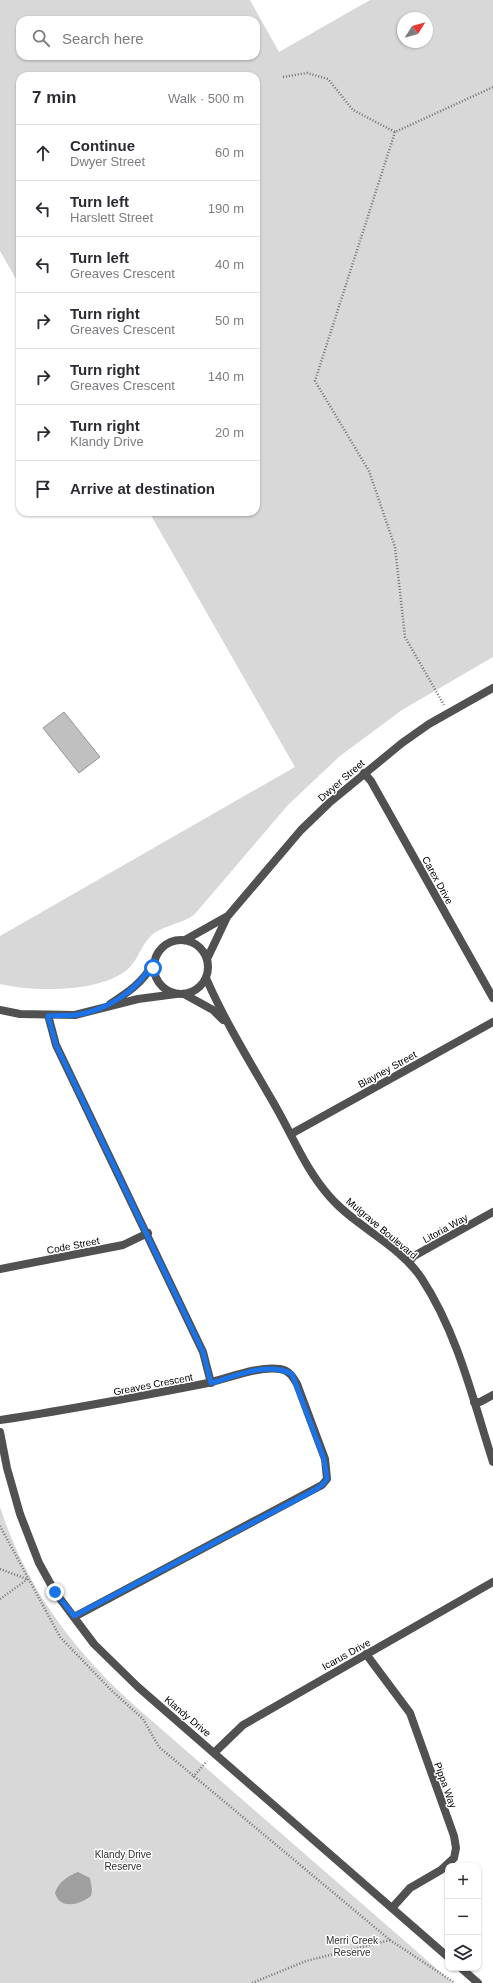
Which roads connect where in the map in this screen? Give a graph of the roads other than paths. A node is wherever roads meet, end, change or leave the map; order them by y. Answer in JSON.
{"nodes":[{"id":1,"x":493,"y":688,"type":"edge"},
{"id":2,"x":364,"y":773,"type":"junction"},
{"id":3,"x":227,"y":917,"type":"junction"},
{"id":4,"x":185,"y":940,"type":"junction"},
{"id":5,"x":207,"y":959,"type":"junction"},
{"id":6,"x":154,"y":961,"type":"junction"},
{"id":7,"x":206,"y":978,"type":"junction"},
{"id":8,"x":180,"y":994,"type":"junction"},
{"id":9,"x":493,"y":998,"type":"edge"},
{"id":10,"x":106,"y":1007,"type":"junction"},
{"id":11,"x":0,"y":1010,"type":"edge"},
{"id":12,"x":48,"y":1016,"type":"junction"},
{"id":13,"x":493,"y":1022,"type":"edge"},
{"id":14,"x":228,"y":1025,"type":"junction"},
{"id":15,"x":291,"y":1134,"type":"junction"},
{"id":16,"x":493,"y":1212,"type":"edge"},
{"id":17,"x":148,"y":1233,"type":"junction"},
{"id":18,"x":409,"y":1262,"type":"junction"},
{"id":19,"x":0,"y":1269,"type":"edge"},
{"id":20,"x":211,"y":1383,"type":"junction"},
{"id":21,"x":493,"y":1394,"type":"edge"},
{"id":22,"x":474,"y":1402,"type":"junction"},
{"id":23,"x":0,"y":1420,"type":"edge"},
{"id":24,"x":0,"y":1432,"type":"edge"},
{"id":25,"x":493,"y":1462,"type":"edge"},
{"id":26,"x":3,"y":1468,"type":"edge"},
{"id":27,"x":493,"y":1582,"type":"edge"},
{"id":28,"x":74,"y":1616,"type":"junction"},
{"id":29,"x":366,"y":1654,"type":"junction"},
{"id":30,"x":215,"y":1752,"type":"junction"},
{"id":31,"x":392,"y":1908,"type":"junction"},
{"id":32,"x":445,"y":1954,"type":"edge"},
{"id":33,"x":464,"y":1971,"type":"edge"},
{"id":34,"x":478,"y":1983,"type":"edge"}],
"edges":[{"from":1,"to":2,"type":"street","name":"Dwyer Street"},
{"from":2,"to":3,"type":"street","name":"Dwyer Street"},
{"from":2,"to":9,"type":"street","name":"Carex Drive"},
{"from":3,"to":4,"type":"street","name":"Dwyer Street"},
{"from":3,"to":5,"type":"street","name":"Dwyer Street"},
{"from":4,"to":5,"type":"street"},
{"from":4,"to":6,"type":"street"},
{"from":5,"to":7,"type":"street"},
{"from":6,"to":8,"type":"street"},
{"from":6,"to":10,"type":"street"},
{"from":7,"to":8,"type":"street"},
{"from":7,"to":14,"type":"street","name":"Mulgrave Boulevard"},
{"from":8,"to":10,"type":"street"},
{"from":8,"to":14,"type":"street","name":"Mulgrave Boulevard"},
{"from":10,"to":12,"type":"street"},
{"from":11,"to":12,"type":"street"},
{"from":12,"to":17,"type":"street"},
{"from":13,"to":15,"type":"street","name":"Blayney Street"},
{"from":14,"to":15,"type":"street","name":"Mulgrave Boulevard"},
{"from":15,"to":18,"type":"street","name":"Mulgrave Boulevard"},
{"from":16,"to":18,"type":"street","name":"Litoria Way"},
{"from":17,"to":19,"type":"street","name":"Code Street"},
{"from":17,"to":20,"type":"street"},
{"from":18,"to":22,"type":"street","name":"Mulgrave Boulevard"},
{"from":20,"to":23,"type":"street","name":"Greaves Crescent"},
{"from":20,"to":28,"type":"street","name":"Greaves Crescent"},
{"from":21,"to":22,"type":"street"},
{"from":22,"to":25,"type":"street","name":"Mulgrave Boulevard"},
{"from":24,"to":26,"type":"street","name":"Klandy Drive"},
{"from":26,"to":28,"type":"street","name":"Klandy Drive"},
{"from":27,"to":29,"type":"street","name":"Icarus Drive"},
{"from":28,"to":30,"type":"street","name":"Klandy Drive"},
{"from":29,"to":30,"type":"street","name":"Icarus Drive"},
{"from":29,"to":31,"type":"street","name":"Pippa Way"},
{"from":30,"to":31,"type":"street","name":"Klandy Drive"},
{"from":31,"to":32,"type":"street","name":"Klandy Drive"},
{"from":33,"to":34,"type":"street"}]}
